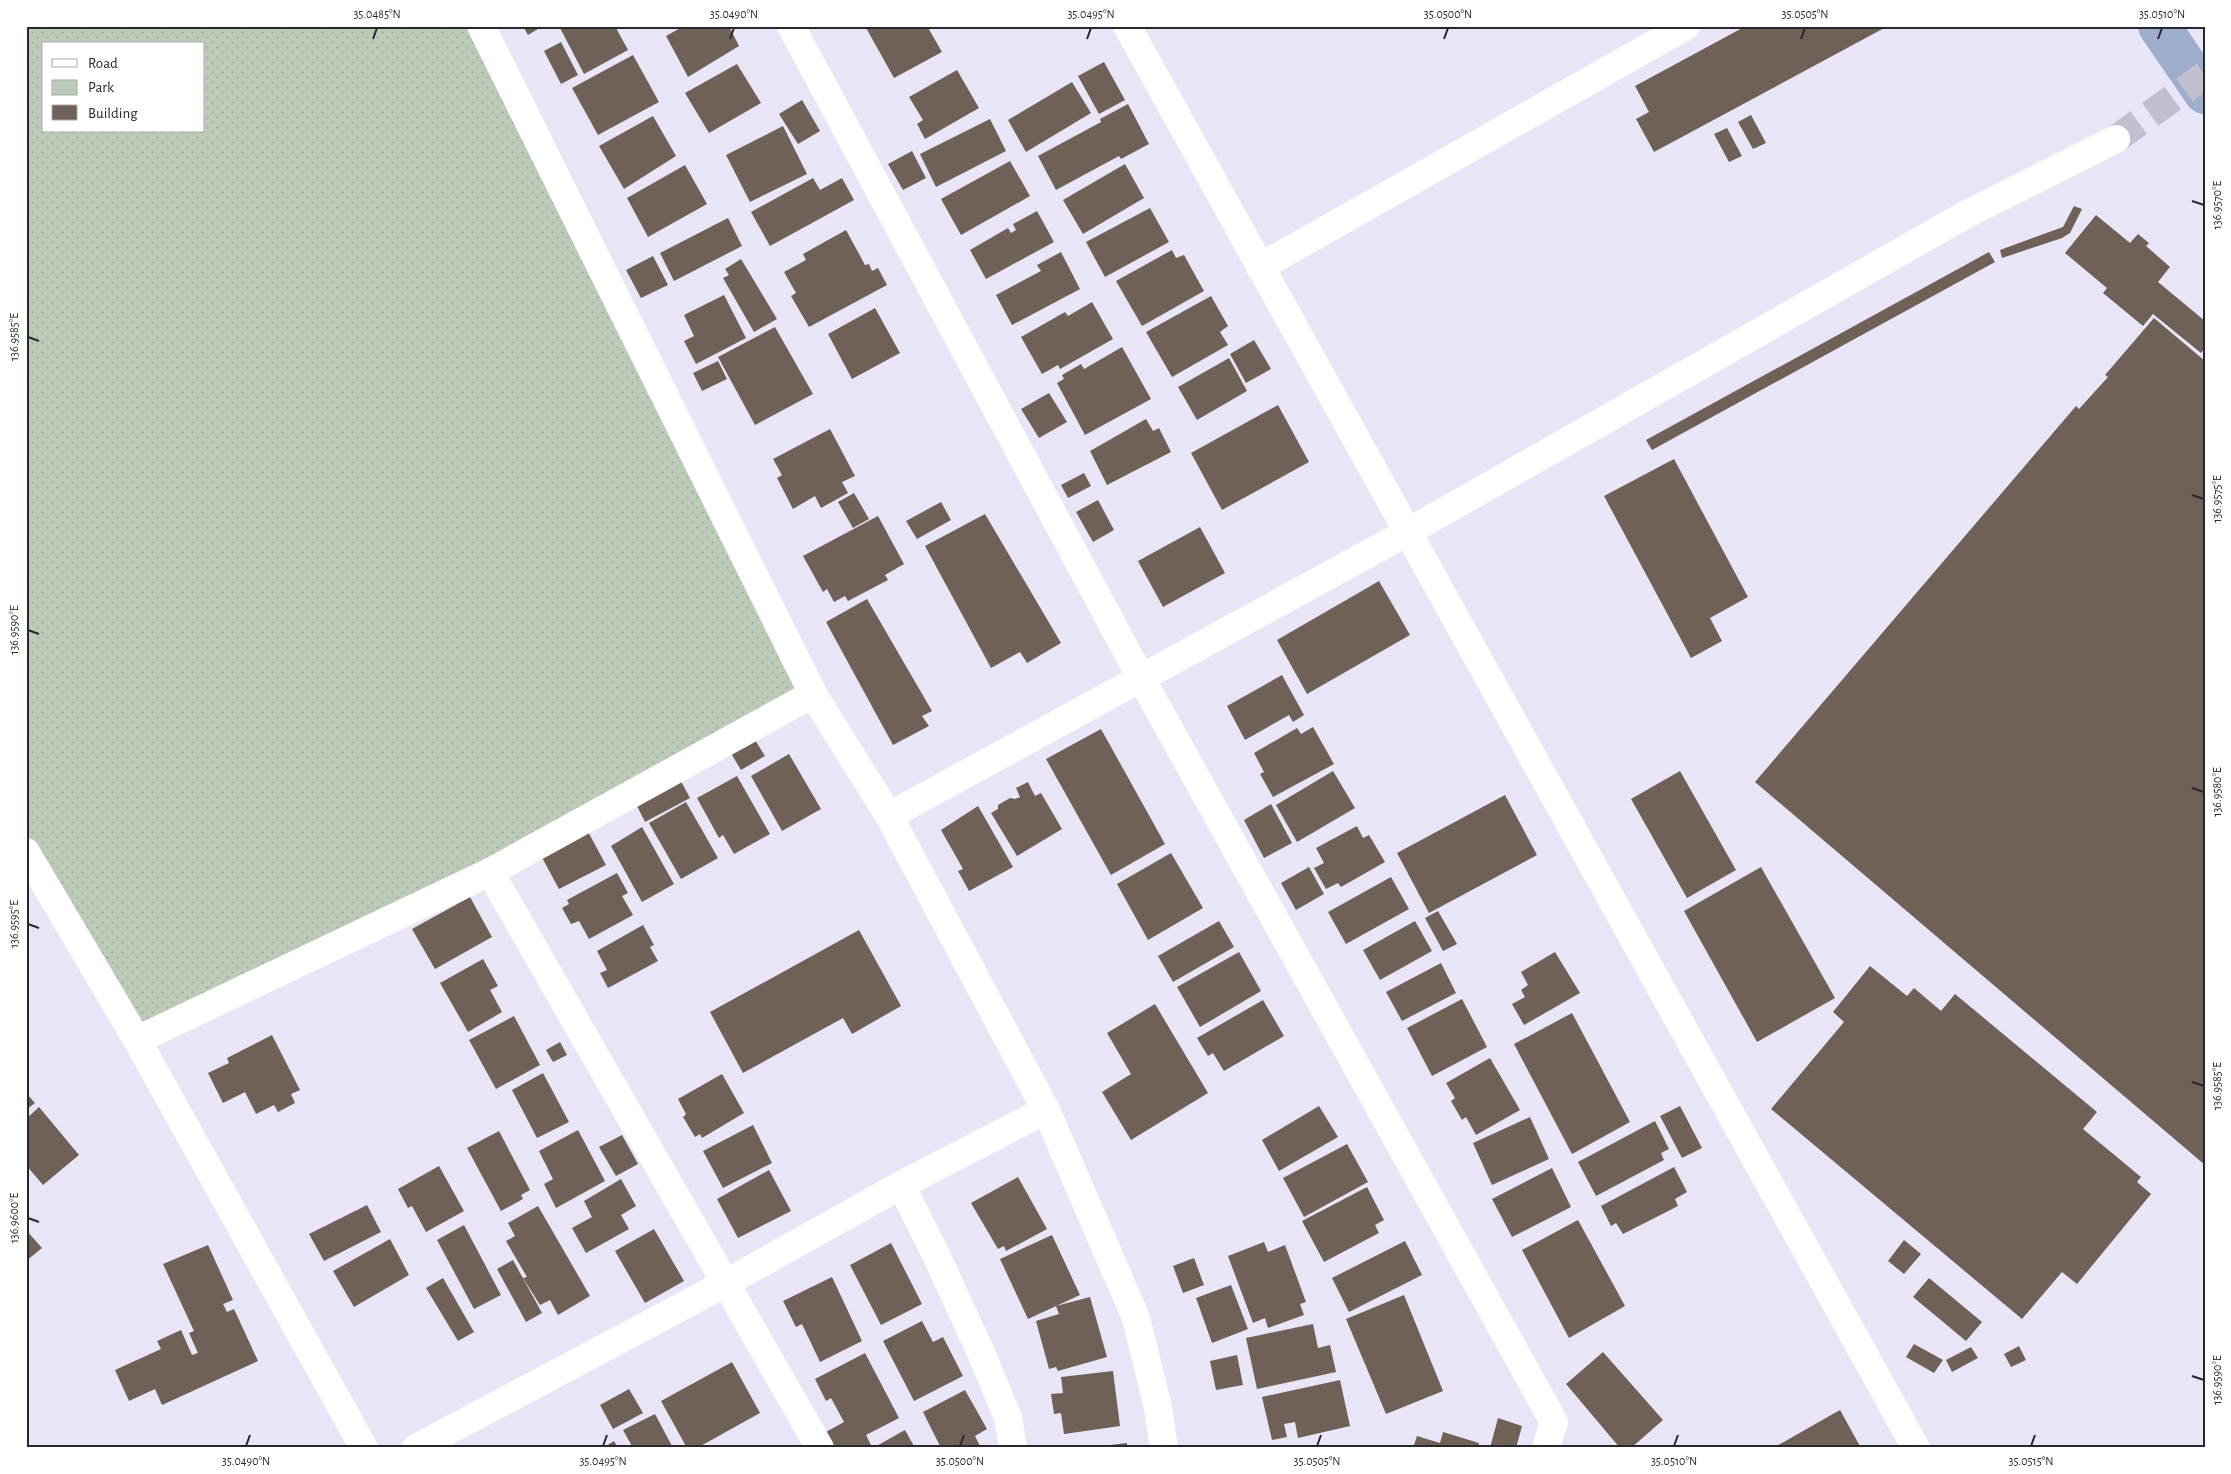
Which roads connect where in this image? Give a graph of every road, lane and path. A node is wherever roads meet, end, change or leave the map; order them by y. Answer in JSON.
{"nodes":[{"id":1,"x":482,"y":26,"type":"edge"},
{"id":2,"x":790,"y":26,"type":"edge"},
{"id":3,"x":1686,"y":26,"type":"edge"},
{"id":4,"x":1133,"y":28,"type":"edge"},
{"id":5,"x":2116,"y":139,"type":"tunnel mouth"},
{"id":6,"x":1260,"y":267,"type":"junction"},
{"id":7,"x":1406,"y":533,"type":"junction"},
{"id":8,"x":1141,"y":678,"type":"junction"},
{"id":9,"x":813,"y":694,"type":"junction"},
{"id":10,"x":889,"y":816,"type":"junction"},
{"id":11,"x":26,"y":852,"type":"edge"},
{"id":12,"x":490,"y":872,"type":"junction"},
{"id":13,"x":137,"y":1040,"type":"junction"},
{"id":14,"x":1046,"y":1110,"type":"junction"},
{"id":15,"x":900,"y":1185,"type":"junction"},
{"id":16,"x":726,"y":1283,"type":"junction"},
{"id":17,"x":364,"y":1448,"type":"edge"},
{"id":18,"x":416,"y":1448,"type":"edge"},
{"id":19,"x":820,"y":1448,"type":"edge"},
{"id":20,"x":1013,"y":1448,"type":"edge"},
{"id":21,"x":1164,"y":1448,"type":"edge"},
{"id":22,"x":1546,"y":1448,"type":"edge"},
{"id":23,"x":1916,"y":1448,"type":"edge"}],
"edges":[{"from":1,"to":9,"type":"street"},
{"from":2,"to":8,"type":"street"},
{"from":3,"to":6,"type":"street"},
{"from":4,"to":6,"type":"street"},
{"from":5,"to":7,"type":"street"},
{"from":6,"to":7,"type":"street"},
{"from":7,"to":8,"type":"street"},
{"from":7,"to":23,"type":"street"},
{"from":8,"to":10,"type":"street"},
{"from":8,"to":22,"type":"street"},
{"from":9,"to":10,"type":"street"},
{"from":9,"to":12,"type":"street"},
{"from":10,"to":14,"type":"street"},
{"from":11,"to":13,"type":"street"},
{"from":12,"to":13,"type":"street"},
{"from":12,"to":16,"type":"street"},
{"from":13,"to":17,"type":"street"},
{"from":14,"to":15,"type":"street"},
{"from":14,"to":21,"type":"street"},
{"from":15,"to":16,"type":"street"},
{"from":15,"to":20,"type":"street"},
{"from":16,"to":18,"type":"street"},
{"from":16,"to":19,"type":"street"}]}
